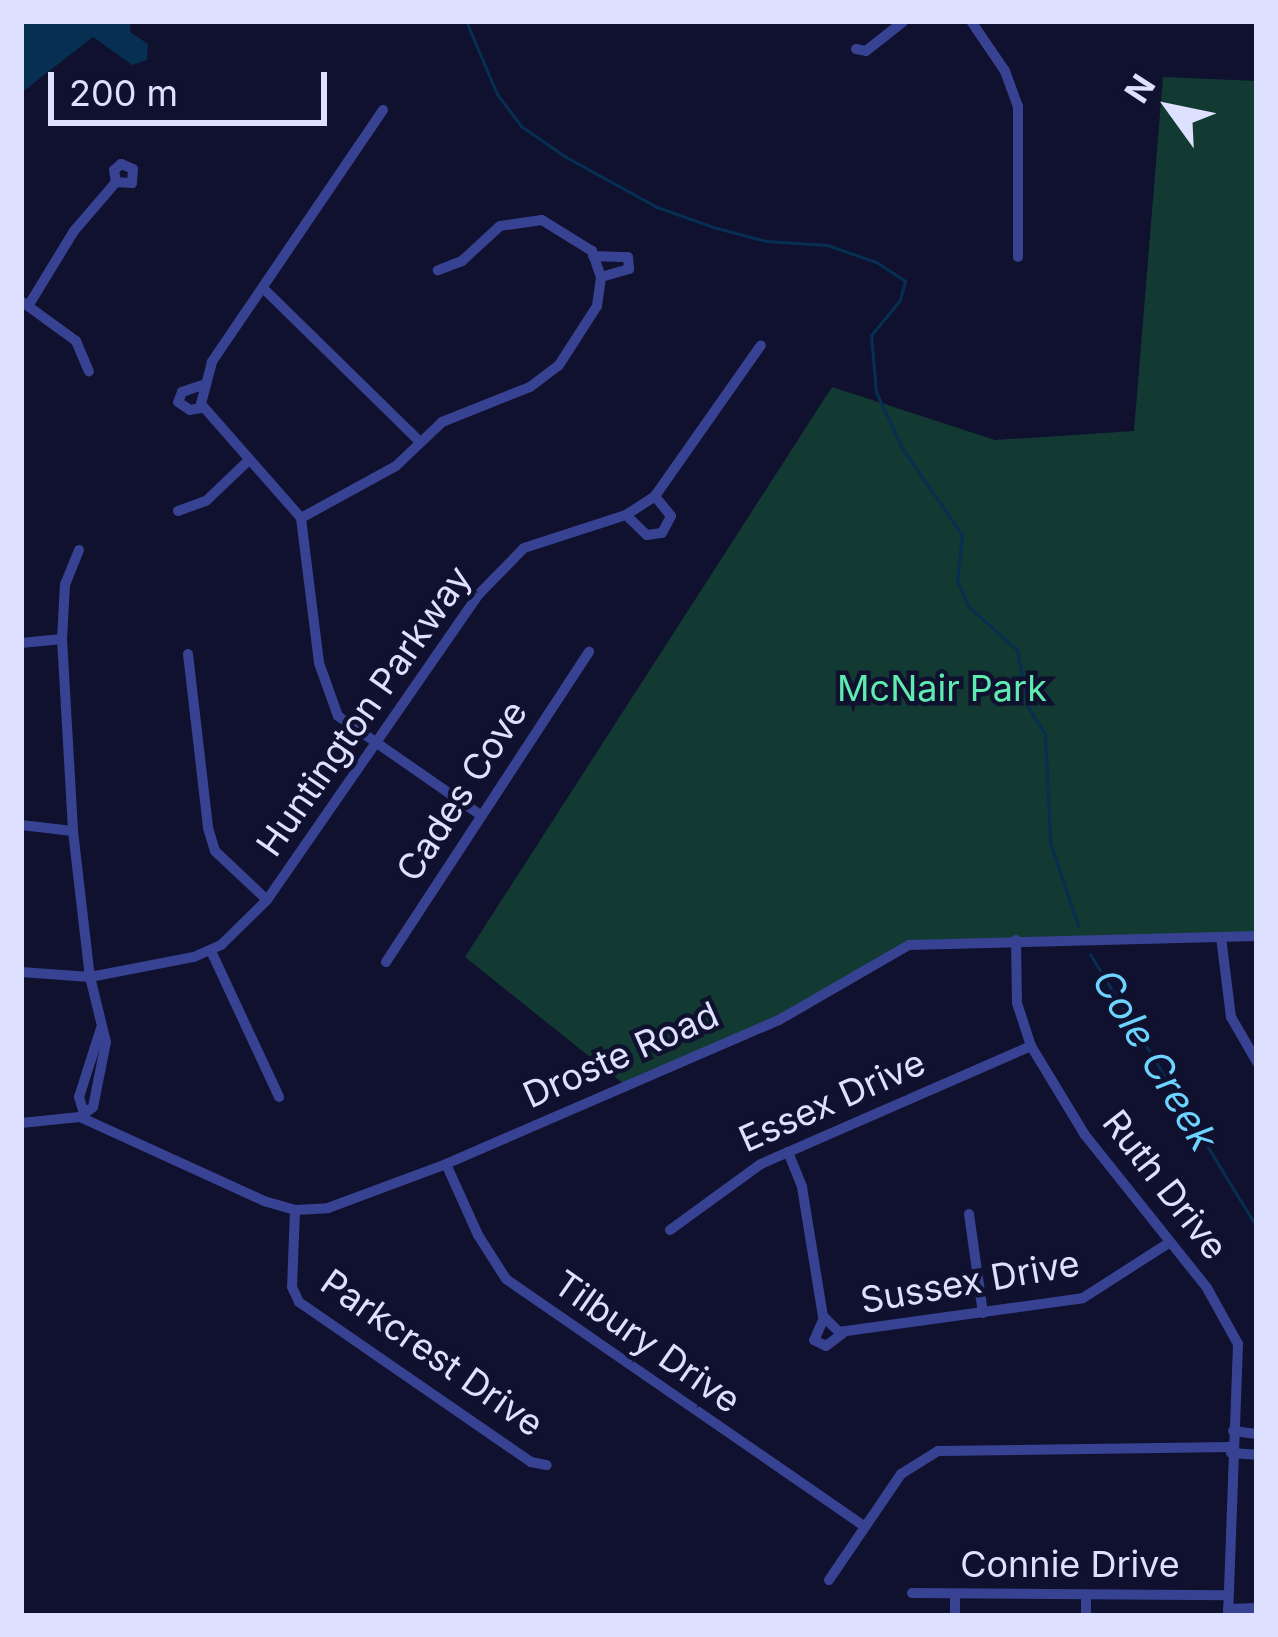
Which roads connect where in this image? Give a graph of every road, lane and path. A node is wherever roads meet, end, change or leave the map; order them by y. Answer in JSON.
{"nodes":[{"id":1,"x":904,"y":21,"type":"edge"},
{"id":2,"x":971,"y":21,"type":"edge"},
{"id":3,"x":856,"y":49,"type":"dead end"},
{"id":4,"x":383,"y":110,"type":"dead end"},
{"id":5,"x":116,"y":182,"type":"dead end"},
{"id":6,"x":593,"y":256,"type":"junction"},
{"id":7,"x":1018,"y":257,"type":"dead end"},
{"id":8,"x":438,"y":270,"type":"dead end"},
{"id":9,"x":601,"y":278,"type":"junction"},
{"id":10,"x":263,"y":289,"type":"junction"},
{"id":11,"x":25,"y":302,"type":"edge"},
{"id":12,"x":761,"y":346,"type":"dead end"},
{"id":13,"x":89,"y":371,"type":"dead end"},
{"id":14,"x":202,"y":386,"type":"junction"},
{"id":15,"x":201,"y":408,"type":"junction"},
{"id":16,"x":419,"y":441,"type":"junction"},
{"id":17,"x":247,"y":462,"type":"junction"},
{"id":18,"x":656,"y":496,"type":"junction"},
{"id":19,"x":178,"y":511,"type":"dead end"},
{"id":20,"x":626,"y":515,"type":"junction"},
{"id":21,"x":302,"y":518,"type":"junction"},
{"id":22,"x":79,"y":550,"type":"dead end"},
{"id":23,"x":62,"y":639,"type":"junction"},
{"id":24,"x":21,"y":643,"type":"edge"},
{"id":25,"x":589,"y":652,"type":"dead end"},
{"id":26,"x":188,"y":654,"type":"dead end"},
{"id":27,"x":377,"y":745,"type":"junction"},
{"id":28,"x":482,"y":816,"type":"junction"},
{"id":29,"x":21,"y":826,"type":"edge"},
{"id":30,"x":73,"y":831,"type":"junction"},
{"id":31,"x":267,"y":900,"type":"junction"},
{"id":32,"x":1257,"y":936,"type":"edge"},
{"id":33,"x":1221,"y":937,"type":"junction"},
{"id":34,"x":1016,"y":940,"type":"junction"},
{"id":35,"x":211,"y":951,"type":"junction"},
{"id":36,"x":386,"y":962,"type":"dead end"},
{"id":37,"x":21,"y":972,"type":"edge"},
{"id":38,"x":90,"y":976,"type":"junction"},
{"id":39,"x":1031,"y":1046,"type":"junction"},
{"id":40,"x":1257,"y":1061,"type":"edge"},
{"id":41,"x":278,"y":1096,"type":"dead end"},
{"id":42,"x":81,"y":1114,"type":"junction"},
{"id":43,"x":21,"y":1123,"type":"edge"},
{"id":44,"x":788,"y":1152,"type":"junction"},
{"id":45,"x":446,"y":1163,"type":"junction"},
{"id":46,"x":295,"y":1210,"type":"junction"},
{"id":47,"x":969,"y":1214,"type":"dead end"},
{"id":48,"x":670,"y":1230,"type":"dead end"},
{"id":49,"x":1167,"y":1244,"type":"junction"},
{"id":50,"x":983,"y":1312,"type":"junction"},
{"id":51,"x":824,"y":1318,"type":"junction"},
{"id":52,"x":842,"y":1333,"type":"junction"},
{"id":53,"x":1233,"y":1431,"type":"junction"},
{"id":54,"x":1257,"y":1434,"type":"edge"},
{"id":55,"x":1231,"y":1450,"type":"junction"},
{"id":56,"x":1257,"y":1455,"type":"edge"},
{"id":57,"x":547,"y":1465,"type":"dead end"},
{"id":58,"x":863,"y":1526,"type":"junction"},
{"id":59,"x":829,"y":1580,"type":"dead end"},
{"id":60,"x":912,"y":1593,"type":"dead end"},
{"id":61,"x":1086,"y":1594,"type":"junction"},
{"id":62,"x":955,"y":1595,"type":"junction"},
{"id":63,"x":1228,"y":1607,"type":"edge"},
{"id":64,"x":1257,"y":1609,"type":"edge"},
{"id":65,"x":955,"y":1616,"type":"edge"},
{"id":66,"x":1086,"y":1616,"type":"edge"}],
"edges":[{"from":1,"to":3,"type":"street"},
{"from":2,"to":7,"type":"street"},
{"from":4,"to":10,"type":"street"},
{"from":5,"to":11,"type":"street"},
{"from":6,"to":8,"type":"street"},
{"from":6,"to":9,"type":"street"},
{"from":6,"to":9,"type":"street"},
{"from":9,"to":16,"type":"street"},
{"from":10,"to":14,"type":"street"},
{"from":10,"to":16,"type":"street"},
{"from":11,"to":13,"type":"street"},
{"from":12,"to":18,"type":"street","name":"Huntington Parkway"},
{"from":14,"to":15,"type":"street"},
{"from":14,"to":15,"type":"street"},
{"from":15,"to":17,"type":"street"},
{"from":16,"to":21,"type":"street"},
{"from":17,"to":19,"type":"street"},
{"from":17,"to":21,"type":"street"},
{"from":18,"to":20,"type":"street","name":"Huntington Parkway"},
{"from":18,"to":20,"type":"street"},
{"from":20,"to":27,"type":"street","name":"Huntington Parkway"},
{"from":21,"to":27,"type":"street"},
{"from":22,"to":23,"type":"street"},
{"from":23,"to":24,"type":"street"},
{"from":23,"to":30,"type":"street"},
{"from":25,"to":28,"type":"street","name":"Cades Cove"},
{"from":26,"to":31,"type":"street"},
{"from":27,"to":28,"type":"street"},
{"from":27,"to":31,"type":"street","name":"Huntington Parkway"},
{"from":28,"to":36,"type":"street","name":"Cades Cove"},
{"from":29,"to":30,"type":"street"},
{"from":30,"to":38,"type":"street"},
{"from":31,"to":35,"type":"street","name":"Huntington Parkway"},
{"from":32,"to":33,"type":"street","name":"Droste Road"},
{"from":33,"to":34,"type":"street","name":"Droste Road"},
{"from":33,"to":40,"type":"street"},
{"from":34,"to":39,"type":"street","name":"Ruth Drive"},
{"from":34,"to":45,"type":"street","name":"Droste Road"},
{"from":35,"to":38,"type":"street"},
{"from":35,"to":41,"type":"street"},
{"from":37,"to":38,"type":"street"},
{"from":38,"to":42,"type":"street"},
{"from":39,"to":44,"type":"street","name":"Essex Drive"},
{"from":39,"to":49,"type":"street","name":"Ruth Drive"},
{"from":42,"to":43,"type":"street"},
{"from":42,"to":46,"type":"street"},
{"from":44,"to":48,"type":"street","name":"Essex Drive"},
{"from":44,"to":51,"type":"street","name":"Sussex Drive"},
{"from":45,"to":46,"type":"street","name":"Droste Road"},
{"from":45,"to":58,"type":"street","name":"Tilbury Drive"},
{"from":46,"to":57,"type":"street","name":"Parkcrest Drive"},
{"from":47,"to":50,"type":"street"},
{"from":49,"to":50,"type":"street","name":"Sussex Drive"},
{"from":49,"to":53,"type":"street","name":"Ruth Drive"},
{"from":50,"to":52,"type":"street","name":"Sussex Drive"},
{"from":51,"to":52,"type":"street","name":"Sussex Drive"},
{"from":51,"to":52,"type":"street","name":"Sussex Drive"},
{"from":53,"to":54,"type":"street"},
{"from":53,"to":55,"type":"street","name":"Ruth Drive"},
{"from":55,"to":56,"type":"street"},
{"from":55,"to":58,"type":"street"},
{"from":55,"to":63,"type":"street","name":"Ruth Drive"},
{"from":58,"to":59,"type":"street"},
{"from":60,"to":62,"type":"street","name":"Connie Drive"},
{"from":61,"to":62,"type":"street","name":"Connie Drive"},
{"from":61,"to":63,"type":"street","name":"Connie Drive"},
{"from":61,"to":66,"type":"street"},
{"from":62,"to":65,"type":"street"},
{"from":63,"to":64,"type":"street","name":"Connie Drive"}]}
